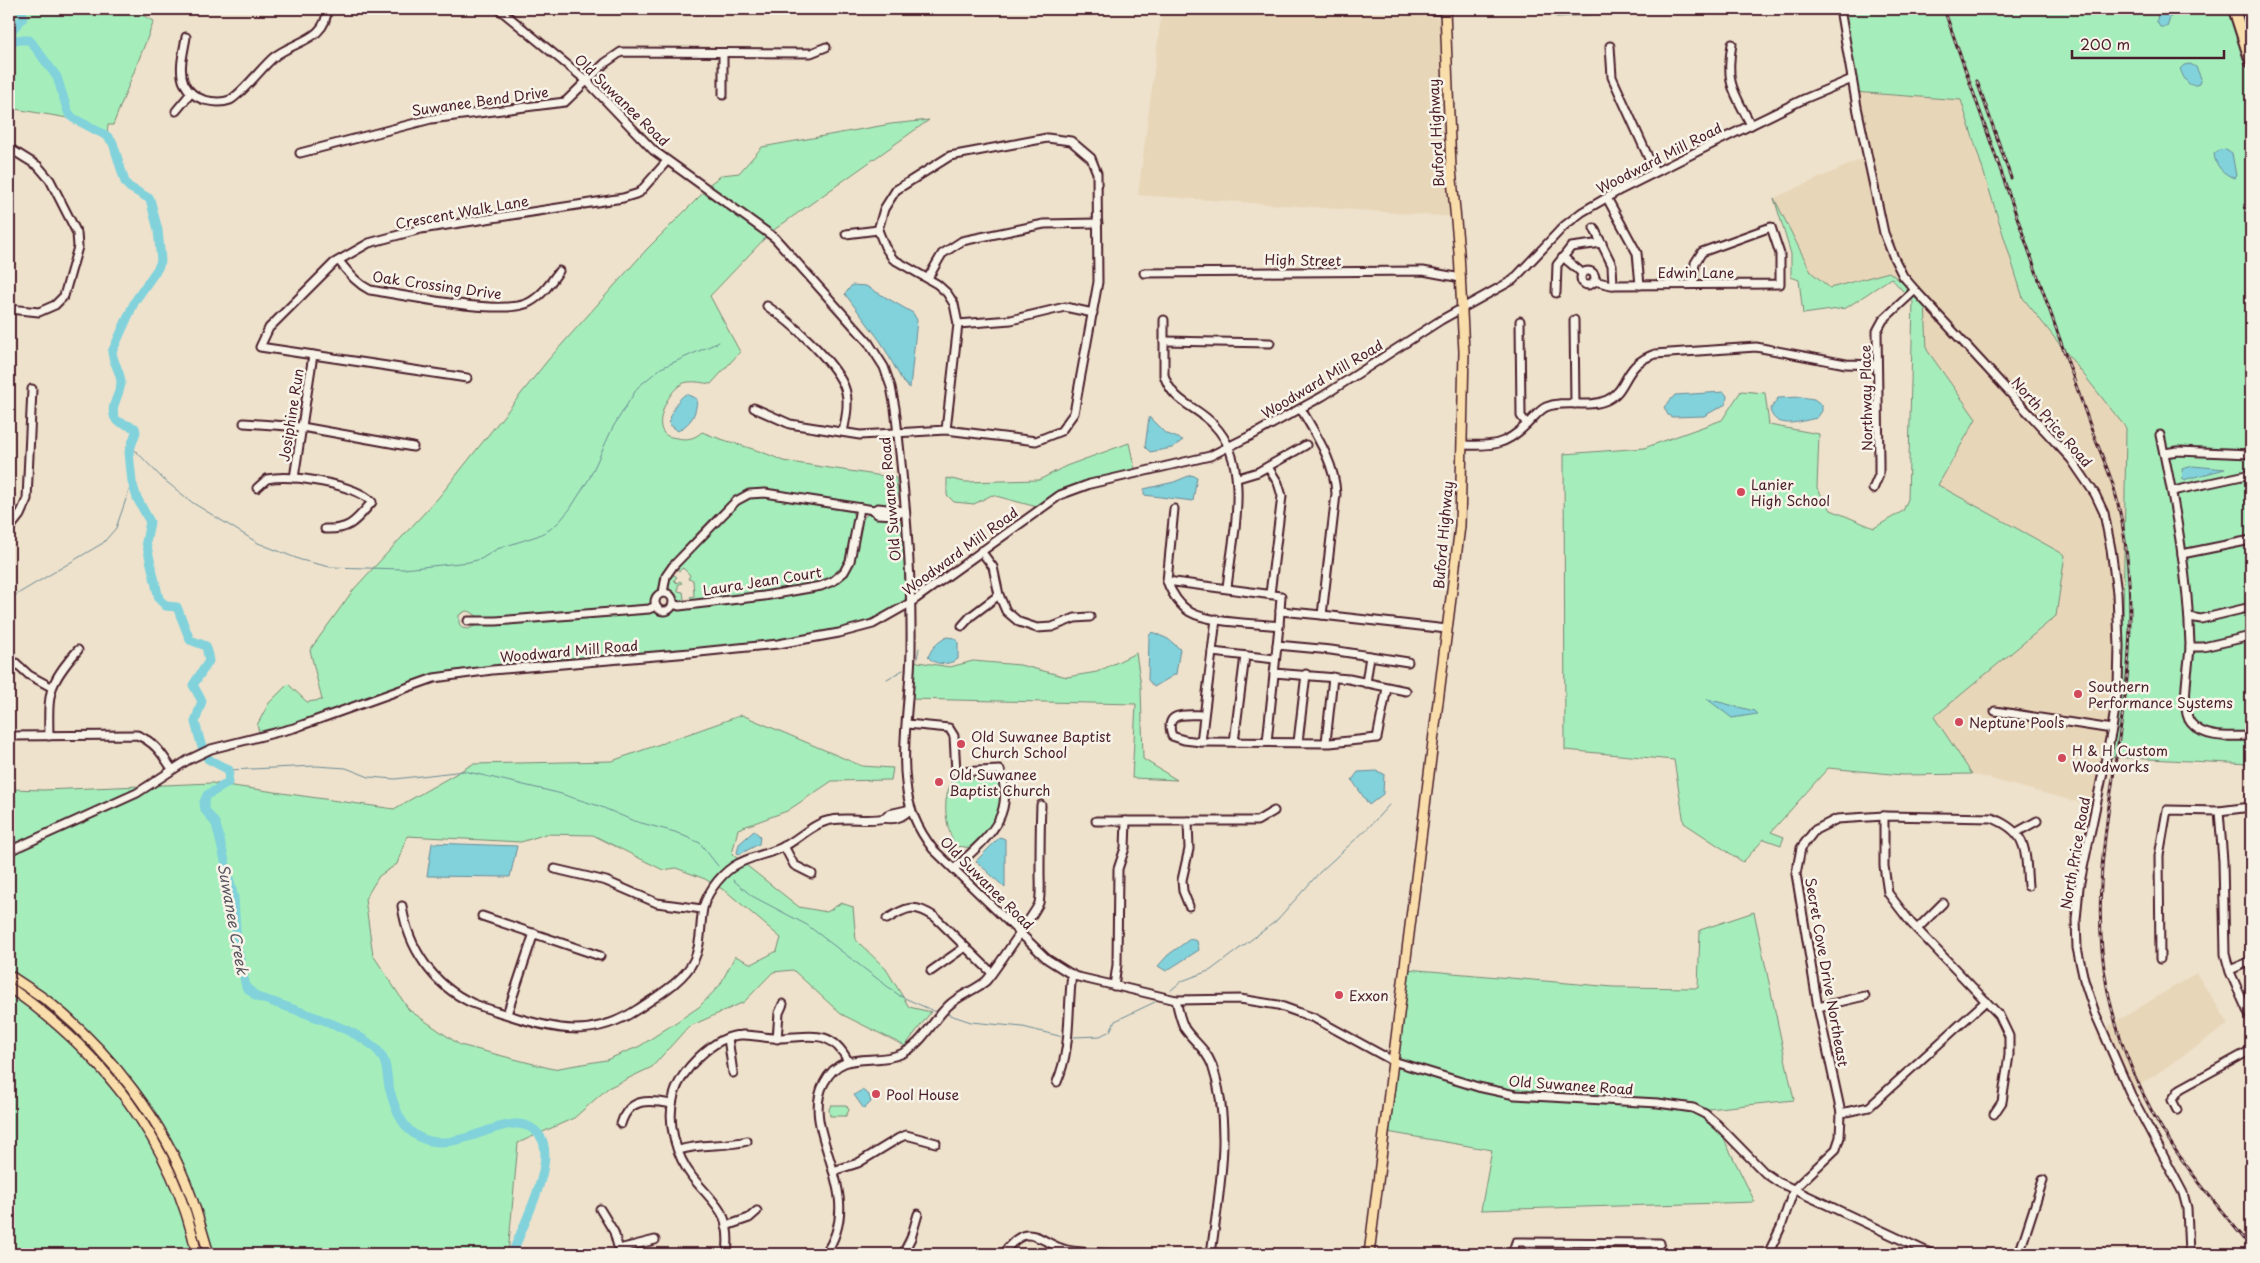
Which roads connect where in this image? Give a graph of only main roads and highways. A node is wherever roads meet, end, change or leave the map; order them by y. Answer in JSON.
{"nodes":[{"id":1,"x":2234,"y":9,"type":"edge"},
{"id":2,"x":1445,"y":10,"type":"edge"},
{"id":3,"x":2251,"y":62,"type":"edge"},
{"id":4,"x":9,"y":975,"type":"edge"},
{"id":5,"x":9,"y":987,"type":"edge"},
{"id":6,"x":197,"y":1254,"type":"edge"},
{"id":7,"x":209,"y":1254,"type":"edge"},
{"id":8,"x":1369,"y":1254,"type":"edge"}],
"edges":[{"from":1,"to":3,"type":"highway"},
{"from":2,"to":8,"type":"main road","name":"Buford Highway"},
{"from":4,"to":7,"type":"main road"},
{"from":5,"to":6,"type":"main road"}]}
